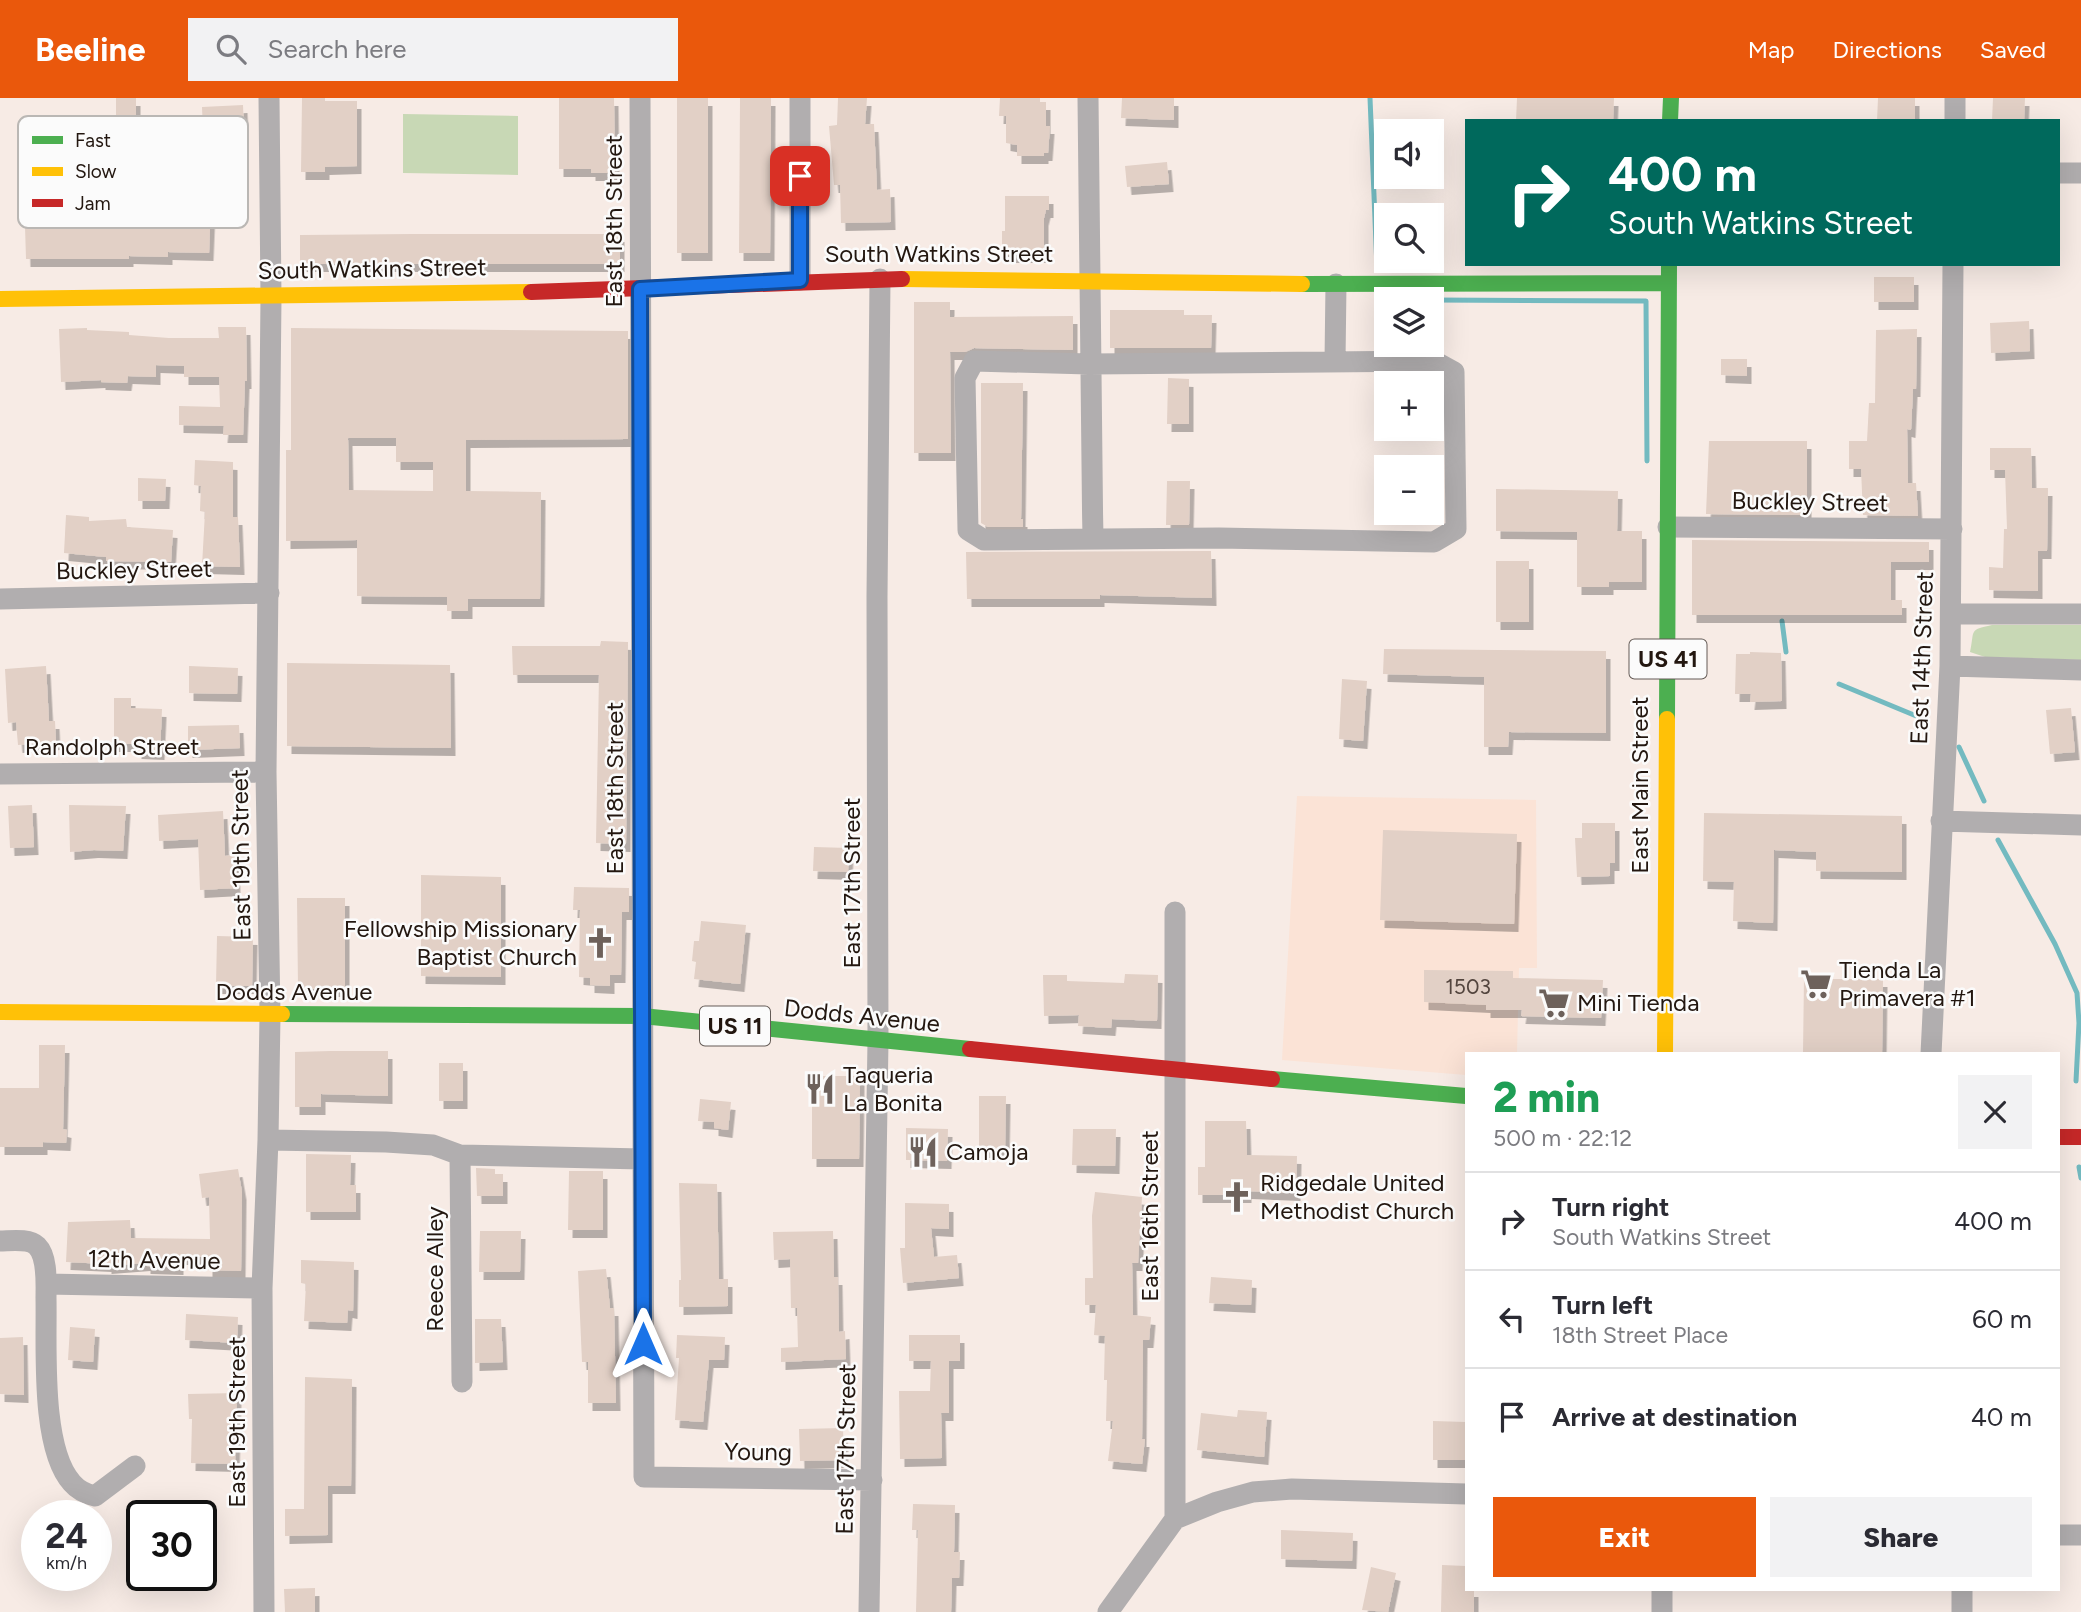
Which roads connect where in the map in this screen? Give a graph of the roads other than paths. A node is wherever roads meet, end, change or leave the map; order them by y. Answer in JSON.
{"nodes":[{"id":1,"x":269,"y":98,"type":"edge"},
{"id":2,"x":640,"y":98,"type":"edge"},
{"id":3,"x":800,"y":98,"type":"edge"},
{"id":4,"x":1088,"y":98,"type":"edge"},
{"id":5,"x":1671,"y":98,"type":"edge"},
{"id":6,"x":1955,"y":98,"type":"edge"},
{"id":7,"x":1670,"y":119,"type":"edge"},
{"id":8,"x":1955,"y":119,"type":"edge"},
{"id":9,"x":2060,"y":173,"type":"edge"},
{"id":10,"x":2081,"y":173,"type":"edge"},
{"id":11,"x":1669,"y":266,"type":"edge"},
{"id":12,"x":1953,"y":266,"type":"edge"},
{"id":13,"x":880,"y":279,"type":"junction"},
{"id":14,"x":800,"y":280,"type":"junction"},
{"id":15,"x":1091,"y":281,"type":"junction"},
{"id":16,"x":1669,"y":283,"type":"junction"},
{"id":17,"x":1336,"y":284,"type":"junction"},
{"id":18,"x":640,"y":289,"type":"junction"},
{"id":19,"x":271,"y":298,"type":"junction"},
{"id":20,"x":0,"y":299,"type":"edge"},
{"id":21,"x":1335,"y":361,"type":"junction"},
{"id":22,"x":1089,"y":364,"type":"junction"},
{"id":23,"x":1668,"y":527,"type":"junction"},
{"id":24,"x":1952,"y":529,"type":"junction"},
{"id":25,"x":1093,"y":537,"type":"junction"},
{"id":26,"x":269,"y":593,"type":"junction"},
{"id":27,"x":0,"y":599,"type":"edge"},
{"id":28,"x":1951,"y":614,"type":"junction"},
{"id":29,"x":2081,"y":614,"type":"edge"},
{"id":30,"x":1950,"y":666,"type":"junction"},
{"id":31,"x":2081,"y":670,"type":"edge"},
{"id":32,"x":266,"y":772,"type":"junction"},
{"id":33,"x":0,"y":774,"type":"edge"},
{"id":34,"x":1941,"y":821,"type":"junction"},
{"id":35,"x":2081,"y":825,"type":"edge"},
{"id":36,"x":1175,"y":912,"type":"dead end"},
{"id":37,"x":0,"y":1012,"type":"edge"},
{"id":38,"x":270,"y":1015,"type":"junction"},
{"id":39,"x":642,"y":1016,"type":"junction"},
{"id":40,"x":878,"y":1041,"type":"junction"},
{"id":41,"x":1665,"y":1052,"type":"edge"},
{"id":42,"x":1931,"y":1052,"type":"edge"},
{"id":43,"x":1176,"y":1070,"type":"junction"},
{"id":44,"x":1465,"y":1096,"type":"edge"},
{"id":45,"x":2060,"y":1136,"type":"edge"},
{"id":46,"x":2081,"y":1137,"type":"edge"},
{"id":47,"x":268,"y":1140,"type":"junction"},
{"id":48,"x":460,"y":1155,"type":"junction"},
{"id":49,"x":642,"y":1159,"type":"junction"},
{"id":50,"x":0,"y":1241,"type":"edge"},
{"id":51,"x":46,"y":1284,"type":"junction"},
{"id":52,"x":262,"y":1288,"type":"junction"},
{"id":53,"x":462,"y":1382,"type":"dead end"},
{"id":54,"x":135,"y":1466,"type":"dead end"},
{"id":55,"x":643,"y":1477,"type":"joint"},
{"id":56,"x":872,"y":1480,"type":"junction"},
{"id":57,"x":1465,"y":1494,"type":"edge"},
{"id":58,"x":1175,"y":1519,"type":"junction"},
{"id":59,"x":2060,"y":1535,"type":"edge"},
{"id":60,"x":2081,"y":1535,"type":"edge"},
{"id":61,"x":1662,"y":1591,"type":"edge"},
{"id":62,"x":1962,"y":1591,"type":"edge"},
{"id":63,"x":264,"y":1612,"type":"edge"},
{"id":64,"x":869,"y":1612,"type":"edge"},
{"id":65,"x":1108,"y":1612,"type":"edge"},
{"id":66,"x":1662,"y":1612,"type":"edge"},
{"id":67,"x":1962,"y":1612,"type":"edge"}],
"edges":[{"from":1,"to":19,"type":"street","name":"East 19th Street"},
{"from":2,"to":18,"type":"street","name":"East 18th Street"},
{"from":3,"to":14,"type":"street"},
{"from":4,"to":15,"type":"street"},
{"from":5,"to":7,"type":"main road"},
{"from":6,"to":8,"type":"street"},
{"from":9,"to":10,"type":"street"},
{"from":11,"to":16,"type":"main road","name":"East Main Street","number":"US 41"},
{"from":12,"to":24,"type":"street","name":"East 14th Street"},
{"from":13,"to":14,"type":"main road","name":"South Watkins Street"},
{"from":13,"to":15,"type":"main road","name":"South Watkins Street"},
{"from":13,"to":40,"type":"street","name":"East 17th Street"},
{"from":14,"to":18,"type":"main road","name":"South Watkins Street"},
{"from":15,"to":17,"type":"main road","name":"South Watkins Street"},
{"from":15,"to":22,"type":"street"},
{"from":16,"to":17,"type":"main road","name":"South Watkins Street"},
{"from":16,"to":23,"type":"main road","name":"East Main Street","number":"US 41"},
{"from":17,"to":21,"type":"street"},
{"from":18,"to":19,"type":"main road","name":"South Watkins Street"},
{"from":18,"to":39,"type":"street","name":"East 18th Street"},
{"from":19,"to":20,"type":"main road","name":"South Watkins Street"},
{"from":19,"to":26,"type":"street","name":"East 19th Street"},
{"from":21,"to":22,"type":"street"},
{"from":21,"to":25,"type":"street"},
{"from":22,"to":25,"type":"street"},
{"from":22,"to":25,"type":"street"},
{"from":23,"to":24,"type":"street","name":"Buckley Street"},
{"from":23,"to":41,"type":"main road","name":"East Main Street","number":"US 41"},
{"from":24,"to":28,"type":"street","name":"East 14th Street"},
{"from":26,"to":27,"type":"street","name":"Buckley Street"},
{"from":26,"to":32,"type":"street","name":"East 19th Street"},
{"from":28,"to":29,"type":"street"},
{"from":28,"to":30,"type":"street","name":"East 14th Street"},
{"from":30,"to":31,"type":"street"},
{"from":30,"to":34,"type":"street","name":"East 14th Street"},
{"from":32,"to":33,"type":"street","name":"Randolph Street"},
{"from":32,"to":38,"type":"street","name":"East 19th Street"},
{"from":34,"to":35,"type":"street"},
{"from":34,"to":42,"type":"street","name":"East 14th Street"},
{"from":36,"to":43,"type":"street","name":"East 16th Street"},
{"from":37,"to":38,"type":"main road","name":"Dodds Avenue","number":"US 11"},
{"from":38,"to":39,"type":"main road","name":"Dodds Avenue","number":"US 11"},
{"from":38,"to":47,"type":"street","name":"East 19th Street"},
{"from":39,"to":40,"type":"main road","name":"Dodds Avenue","number":"US 11"},
{"from":39,"to":49,"type":"street","name":"East 18th Street"},
{"from":40,"to":43,"type":"main road","name":"Dodds Avenue","number":"US 11"},
{"from":40,"to":56,"type":"street","name":"East 17th Street"},
{"from":43,"to":44,"type":"main road","name":"Dodds Avenue","number":"US 11"},
{"from":43,"to":58,"type":"street","name":"East 16th Street"},
{"from":45,"to":46,"type":"main road"},
{"from":47,"to":48,"type":"street"},
{"from":47,"to":52,"type":"street","name":"East 19th Street"},
{"from":48,"to":49,"type":"street"},
{"from":48,"to":53,"type":"street","name":"Reece Alley"},
{"from":49,"to":55,"type":"street","name":"East 18th Street"},
{"from":50,"to":51,"type":"street"},
{"from":51,"to":52,"type":"street","name":"12th Avenue"},
{"from":51,"to":54,"type":"street"},
{"from":52,"to":63,"type":"street","name":"East 19th Street"},
{"from":55,"to":56,"type":"street","name":"Young"},
{"from":56,"to":64,"type":"street","name":"East 17th Street"},
{"from":57,"to":58,"type":"street"},
{"from":58,"to":65,"type":"street"},
{"from":59,"to":60,"type":"street"},
{"from":61,"to":66,"type":"street"},
{"from":62,"to":67,"type":"street"}]}
